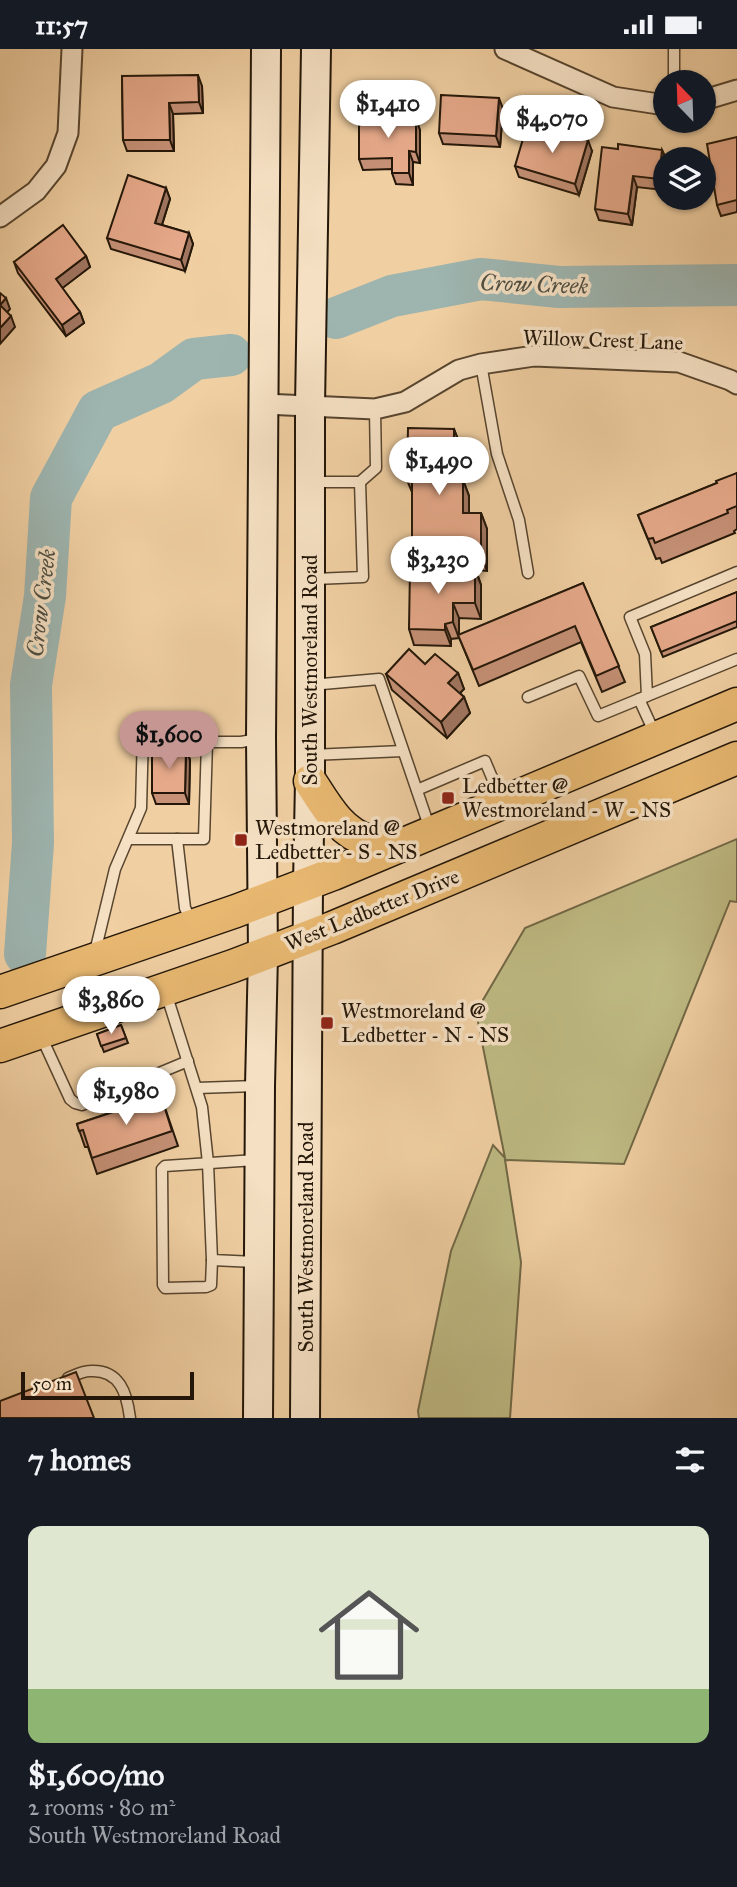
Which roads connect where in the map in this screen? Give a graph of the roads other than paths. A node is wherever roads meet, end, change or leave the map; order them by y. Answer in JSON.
{"nodes":[{"id":1,"x":72,"y":49,"type":"edge"},
{"id":2,"x":266,"y":49,"type":"edge"},
{"id":3,"x":316,"y":49,"type":"edge"},
{"id":4,"x":509,"y":49,"type":"edge"},
{"id":5,"x":674,"y":49,"type":"edge"},
{"id":6,"x":674,"y":70,"type":"edge"},
{"id":7,"x":737,"y":90,"type":"edge"},
{"id":8,"x":716,"y":96,"type":"edge"},
{"id":9,"x":653,"y":103,"type":"edge"},
{"id":10,"x":0,"y":218,"type":"edge"},
{"id":11,"x":481,"y":364,"type":"junction"},
{"id":12,"x":737,"y":384,"type":"edge"},
{"id":13,"x":264,"y":404,"type":"junction"},
{"id":14,"x":310,"y":406,"type":"junction"},
{"id":15,"x":375,"y":409,"type":"junction"},
{"id":16,"x":310,"y":482,"type":"junction"},
{"id":17,"x":360,"y":482,"type":"junction"},
{"id":18,"x":737,"y":572,"type":"edge"},
{"id":19,"x":528,"y":573,"type":"dead end"},
{"id":20,"x":310,"y":579,"type":"junction"},
{"id":21,"x":737,"y":659,"type":"edge"},
{"id":22,"x":310,"y":685,"type":"junction"},
{"id":23,"x":528,"y":697,"type":"dead end"},
{"id":24,"x":643,"y":698,"type":"junction"},
{"id":25,"x":737,"y":704,"type":"edge"},
{"id":26,"x":261,"y":738,"type":"junction"},
{"id":27,"x":657,"y":738,"type":"junction"},
{"id":28,"x":207,"y":742,"type":"junction"},
{"id":29,"x":403,"y":751,"type":"junction"},
{"id":30,"x":737,"y":758,"type":"edge"},
{"id":31,"x":310,"y":768,"type":"junction"},
{"id":32,"x":677,"y":784,"type":"junction"},
{"id":33,"x":416,"y":790,"type":"junction"},
{"id":34,"x":503,"y":803,"type":"junction"},
{"id":35,"x":129,"y":839,"type":"junction"},
{"id":36,"x":177,"y":839,"type":"junction"},
{"id":37,"x":417,"y":839,"type":"junction"},
{"id":38,"x":308,"y":884,"type":"junction"},
{"id":39,"x":262,"y":901,"type":"junction"},
{"id":40,"x":194,"y":925,"type":"junction"},
{"id":41,"x":308,"y":937,"type":"junction"},
{"id":42,"x":263,"y":954,"type":"junction"},
{"id":43,"x":93,"y":960,"type":"junction"},
{"id":44,"x":164,"y":990,"type":"junction"},
{"id":45,"x":0,"y":992,"type":"edge"},
{"id":46,"x":40,"y":1033,"type":"junction"},
{"id":47,"x":0,"y":1046,"type":"edge"},
{"id":48,"x":188,"y":1062,"type":"junction"},
{"id":49,"x":260,"y":1086,"type":"junction"},
{"id":50,"x":197,"y":1088,"type":"junction"},
{"id":51,"x":260,"y":1160,"type":"junction"},
{"id":52,"x":208,"y":1163,"type":"junction"},
{"id":53,"x":212,"y":1261,"type":"junction"},
{"id":54,"x":259,"y":1262,"type":"junction"},
{"id":55,"x":63,"y":1380,"type":"edge"},
{"id":56,"x":130,"y":1418,"type":"edge"},
{"id":57,"x":258,"y":1418,"type":"edge"},
{"id":58,"x":305,"y":1418,"type":"edge"}],
"edges":[{"from":1,"to":10,"type":"street"},
{"from":2,"to":13,"type":"main road"},
{"from":3,"to":14,"type":"main road","name":"South Westmoreland Road"},
{"from":4,"to":9,"type":"street"},
{"from":5,"to":6,"type":"lane"},
{"from":7,"to":8,"type":"street"},
{"from":11,"to":12,"type":"street","name":"Willow Crest Lane"},
{"from":11,"to":15,"type":"street","name":"Willow Crest Lane"},
{"from":11,"to":19,"type":"lane"},
{"from":13,"to":14,"type":"street","name":"Willow Crest Lane"},
{"from":13,"to":26,"type":"main road"},
{"from":14,"to":15,"type":"street","name":"Willow Crest Lane"},
{"from":14,"to":16,"type":"main road","name":"South Westmoreland Road"},
{"from":15,"to":17,"type":"lane"},
{"from":16,"to":17,"type":"lane"},
{"from":16,"to":20,"type":"main road","name":"South Westmoreland Road"},
{"from":17,"to":20,"type":"lane"},
{"from":18,"to":24,"type":"lane"},
{"from":20,"to":22,"type":"main road","name":"South Westmoreland Road"},
{"from":21,"to":24,"type":"lane"},
{"from":22,"to":29,"type":"lane"},
{"from":22,"to":31,"type":"main road","name":"South Westmoreland Road"},
{"from":23,"to":24,"type":"lane"},
{"from":24,"to":27,"type":"lane"},
{"from":25,"to":27,"type":"main road"},
{"from":26,"to":28,"type":"lane"},
{"from":26,"to":39,"type":"main road"},
{"from":27,"to":32,"type":"main road"},
{"from":27,"to":34,"type":"main road"},
{"from":28,"to":35,"type":"lane"},
{"from":28,"to":36,"type":"lane"},
{"from":29,"to":31,"type":"lane"},
{"from":29,"to":33,"type":"lane"},
{"from":30,"to":32,"type":"main road","name":"West Ledbetter Drive"},
{"from":31,"to":37,"type":"main road"},
{"from":31,"to":38,"type":"main road","name":"South Westmoreland Road"},
{"from":32,"to":41,"type":"main road","name":"West Ledbetter Drive"},
{"from":33,"to":34,"type":"lane"},
{"from":33,"to":37,"type":"lane"},
{"from":34,"to":37,"type":"main road"},
{"from":35,"to":36,"type":"lane"},
{"from":35,"to":43,"type":"lane"},
{"from":36,"to":40,"type":"lane"},
{"from":37,"to":38,"type":"main road"},
{"from":38,"to":39,"type":"main road"},
{"from":38,"to":41,"type":"main road","name":"South Westmoreland Road"},
{"from":39,"to":40,"type":"main road"},
{"from":39,"to":42,"type":"main road"},
{"from":40,"to":43,"type":"main road"},
{"from":41,"to":42,"type":"main road","name":"West Ledbetter Drive"},
{"from":41,"to":58,"type":"main road","name":"South Westmoreland Road"},
{"from":42,"to":44,"type":"main road","name":"West Ledbetter Drive"},
{"from":42,"to":49,"type":"main road"},
{"from":43,"to":45,"type":"main road"},
{"from":44,"to":46,"type":"main road","name":"West Ledbetter Drive"},
{"from":44,"to":48,"type":"lane"},
{"from":46,"to":47,"type":"main road","name":"West Ledbetter Drive"},
{"from":46,"to":48,"type":"lane"},
{"from":48,"to":50,"type":"lane"},
{"from":49,"to":50,"type":"lane"},
{"from":49,"to":51,"type":"main road"},
{"from":50,"to":52,"type":"lane"},
{"from":51,"to":52,"type":"lane"},
{"from":51,"to":54,"type":"main road"},
{"from":52,"to":53,"type":"lane"},
{"from":52,"to":53,"type":"lane"},
{"from":53,"to":54,"type":"lane"},
{"from":54,"to":57,"type":"main road"},
{"from":55,"to":56,"type":"lane"}]}
